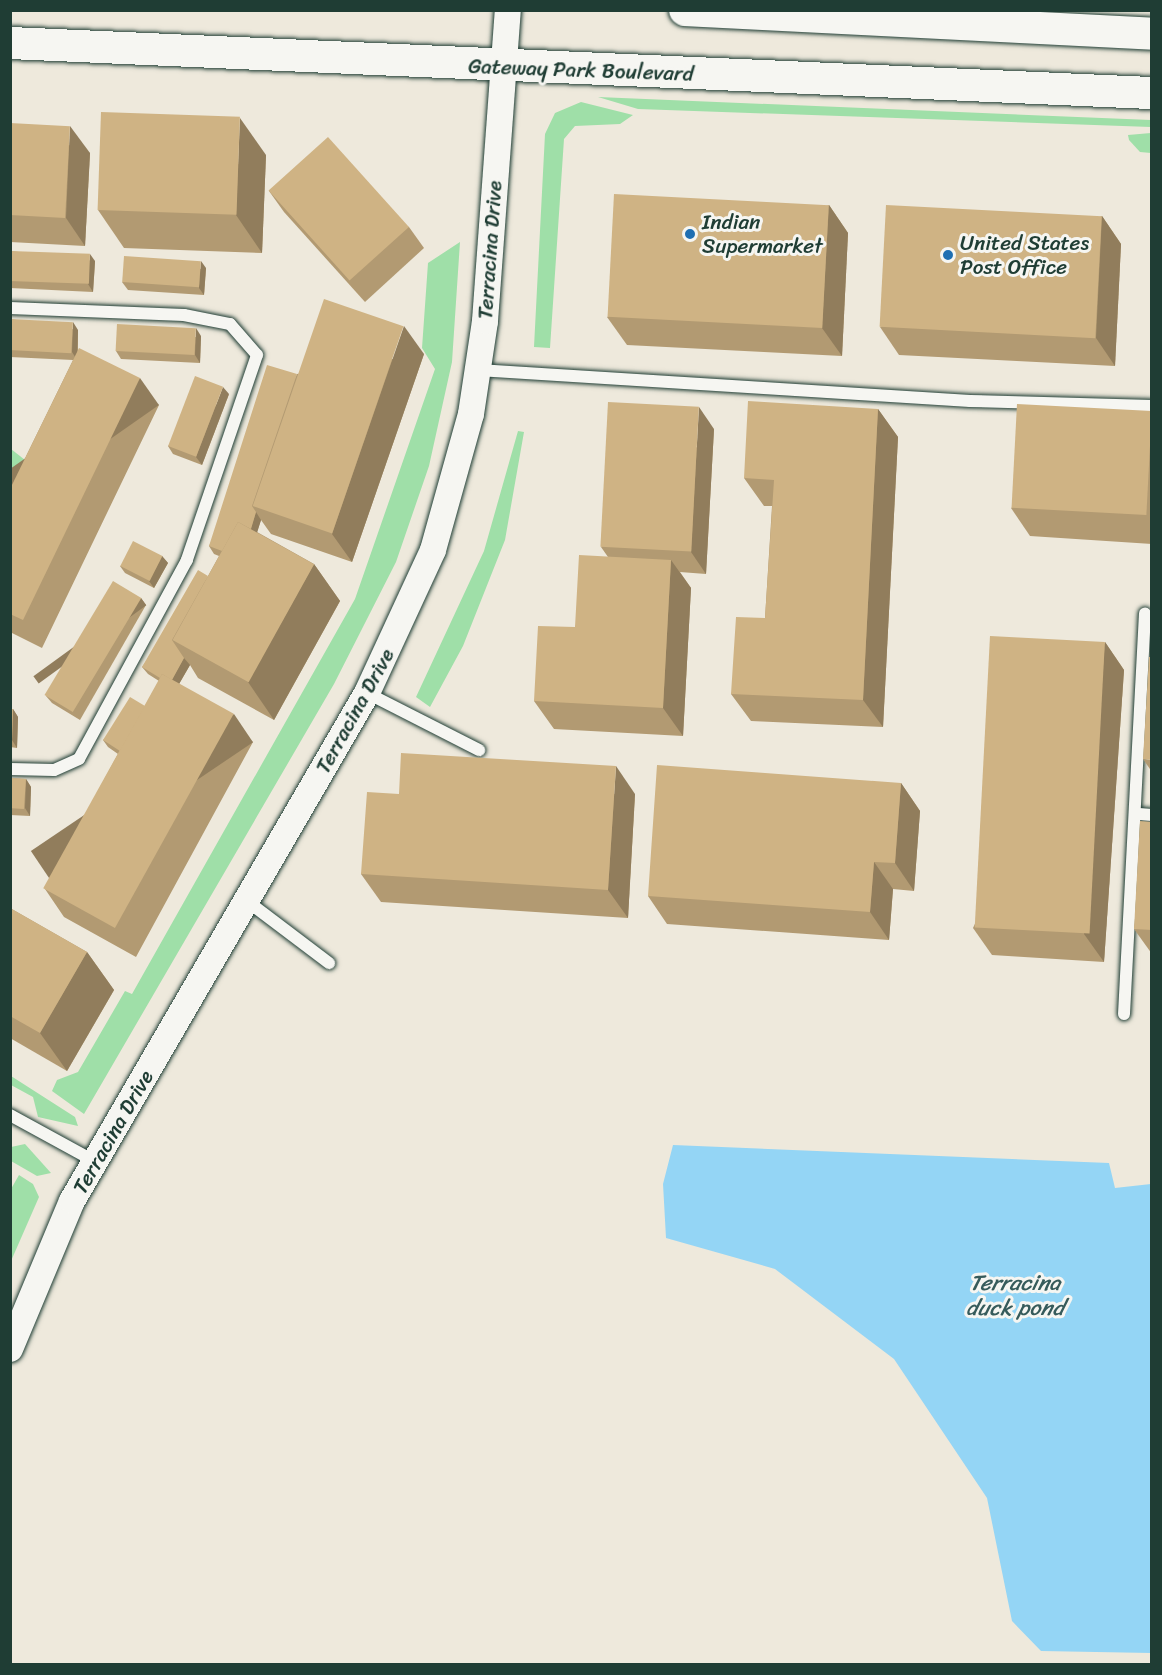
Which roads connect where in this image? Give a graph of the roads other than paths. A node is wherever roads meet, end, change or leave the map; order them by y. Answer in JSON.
{"nodes":[{"id":1,"x":508,"y":10,"type":"edge"},
{"id":2,"x":685,"y":10,"type":"edge"},
{"id":3,"x":1152,"y":34,"type":"edge"},
{"id":4,"x":10,"y":43,"type":"edge"},
{"id":5,"x":503,"y":67,"type":"junction"},
{"id":6,"x":1152,"y":93,"type":"edge"},
{"id":7,"x":10,"y":308,"type":"edge"},
{"id":8,"x":478,"y":370,"type":"junction"},
{"id":9,"x":1152,"y":406,"type":"edge"},
{"id":10,"x":1145,"y":614,"type":"dead end"},
{"id":11,"x":367,"y":693,"type":"junction"},
{"id":12,"x":479,"y":750,"type":"dead end"},
{"id":13,"x":10,"y":769,"type":"edge"},
{"id":14,"x":1145,"y":815,"type":"edge"},
{"id":15,"x":247,"y":901,"type":"junction"},
{"id":16,"x":329,"y":963,"type":"dead end"},
{"id":17,"x":1124,"y":1014,"type":"dead end"},
{"id":18,"x":10,"y":1115,"type":"edge"},
{"id":19,"x":96,"y":1162,"type":"junction"},
{"id":20,"x":10,"y":1349,"type":"edge"}],
"edges":[{"from":1,"to":5,"type":"street","name":"Terracina Drive"},
{"from":2,"to":3,"type":"street"},
{"from":4,"to":5,"type":"street","name":"Gateway Park Boulevard"},
{"from":5,"to":6,"type":"street","name":"Gateway Park Boulevard"},
{"from":5,"to":8,"type":"street","name":"Terracina Drive"},
{"from":7,"to":13,"type":"lane"},
{"from":8,"to":9,"type":"lane"},
{"from":8,"to":11,"type":"street","name":"Terracina Drive"},
{"from":10,"to":14,"type":"lane"},
{"from":11,"to":12,"type":"lane"},
{"from":11,"to":15,"type":"street","name":"Terracina Drive"},
{"from":14,"to":17,"type":"lane"},
{"from":15,"to":16,"type":"lane"},
{"from":15,"to":19,"type":"street","name":"Terracina Drive"},
{"from":18,"to":19,"type":"lane"},
{"from":19,"to":20,"type":"street","name":"Terracina Drive"}]}
